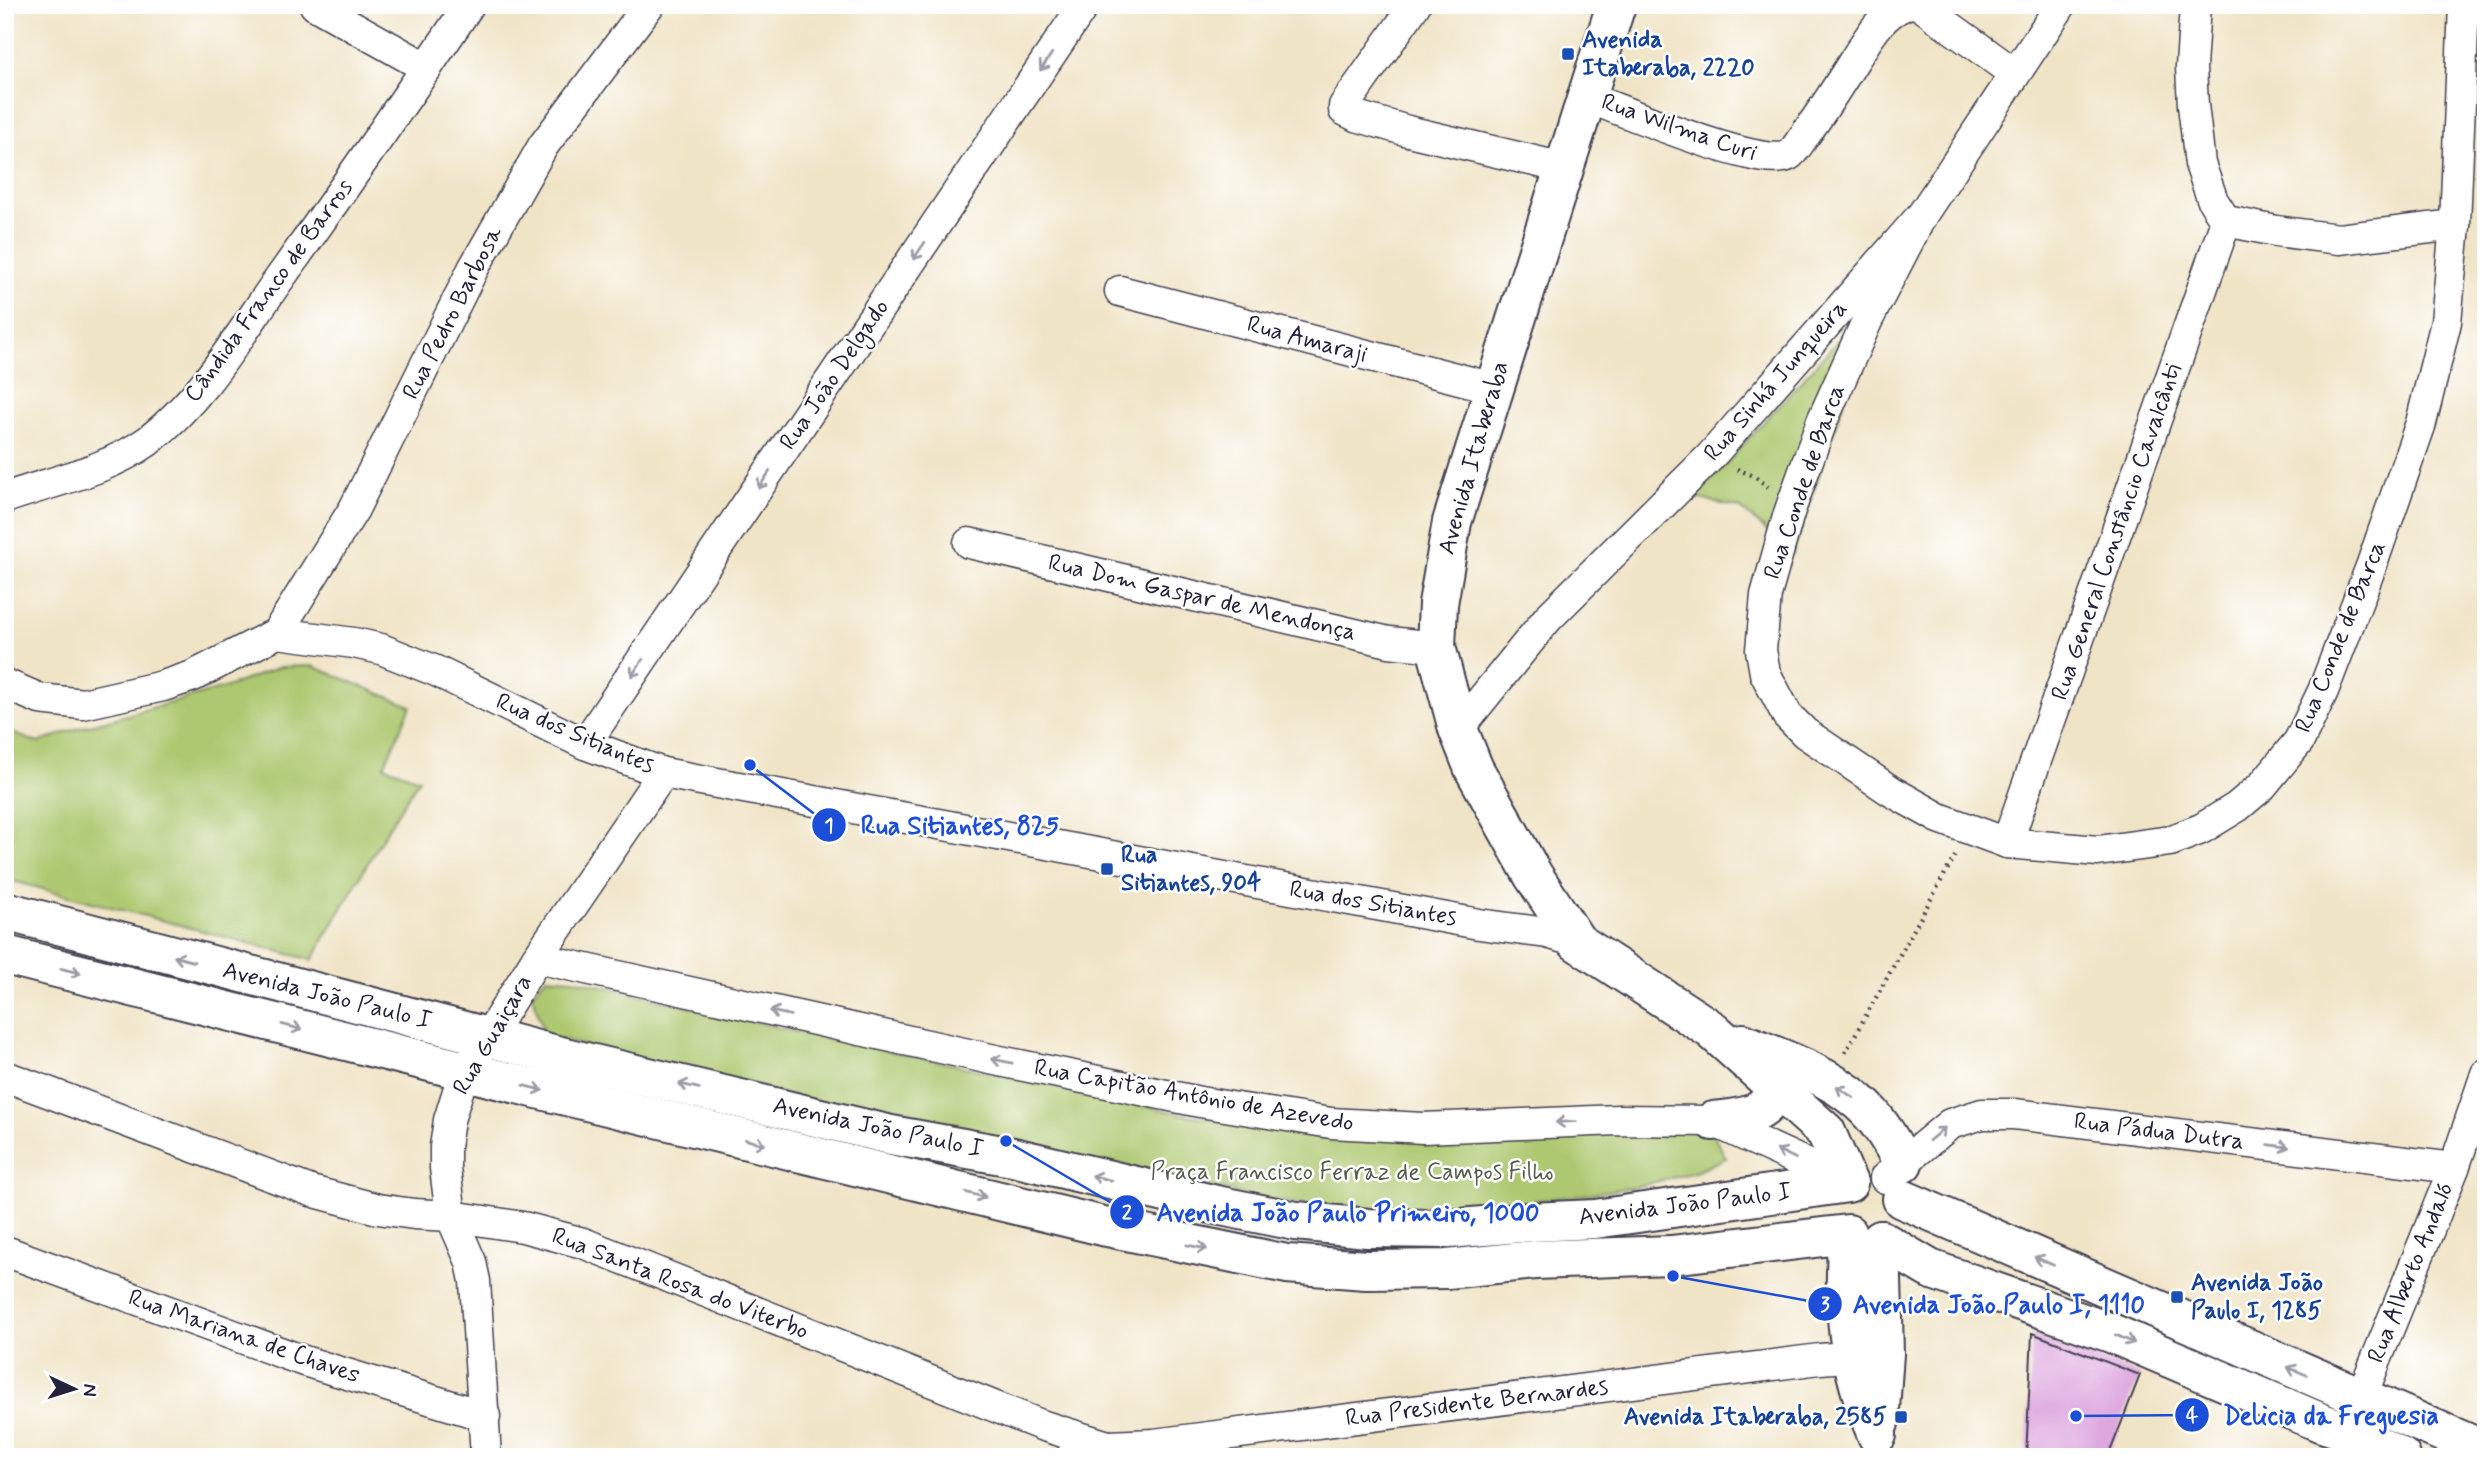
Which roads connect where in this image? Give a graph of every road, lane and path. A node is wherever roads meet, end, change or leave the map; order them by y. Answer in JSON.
{"nodes":[{"id":1,"x":315,"y":5,"type":"edge"},
{"id":2,"x":469,"y":5,"type":"edge"},
{"id":3,"x":649,"y":5,"type":"edge"},
{"id":4,"x":1084,"y":5,"type":"edge"},
{"id":5,"x":1415,"y":5,"type":"edge"},
{"id":6,"x":1616,"y":5,"type":"edge"},
{"id":7,"x":1905,"y":5,"type":"edge"},
{"id":8,"x":1920,"y":5,"type":"edge"},
{"id":9,"x":2061,"y":5,"type":"edge"},
{"id":10,"x":2195,"y":5,"type":"edge"},
{"id":11,"x":2463,"y":5,"type":"edge"},
{"id":12,"x":427,"y":68,"type":"junction"},
{"id":13,"x":2486,"y":71,"type":"edge"},
{"id":14,"x":2015,"y":74,"type":"junction"},
{"id":15,"x":2460,"y":87,"type":"junction"},
{"id":16,"x":1586,"y":97,"type":"junction"},
{"id":17,"x":1564,"y":168,"type":"junction"},
{"id":18,"x":1922,"y":215,"type":"junction"},
{"id":19,"x":2226,"y":221,"type":"junction"},
{"id":20,"x":2455,"y":225,"type":"junction"},
{"id":21,"x":1120,"y":291,"type":"dead end"},
{"id":22,"x":1494,"y":388,"type":"junction"},
{"id":23,"x":1710,"y":457,"type":"junction"},
{"id":24,"x":5,"y":498,"type":"edge"},
{"id":25,"x":1789,"y":513,"type":"junction"},
{"id":26,"x":969,"y":543,"type":"dead end"},
{"id":27,"x":277,"y":633,"type":"junction"},
{"id":28,"x":1436,"y":647,"type":"junction"},
{"id":29,"x":5,"y":684,"type":"edge"},
{"id":30,"x":1458,"y":729,"type":"junction"},
{"id":31,"x":586,"y":744,"type":"junction"},
{"id":32,"x":663,"y":773,"type":"junction"},
{"id":33,"x":1970,"y":829,"type":"junction"},
{"id":34,"x":2007,"y":843,"type":"junction"},
{"id":35,"x":5,"y":911,"type":"edge"},
{"id":36,"x":1577,"y":942,"type":"junction"},
{"id":37,"x":5,"y":955,"type":"edge"},
{"id":38,"x":537,"y":958,"type":"junction"},
{"id":39,"x":1712,"y":1030,"type":"junction"},
{"id":40,"x":487,"y":1037,"type":"junction"},
{"id":41,"x":467,"y":1072,"type":"junction"},
{"id":42,"x":2486,"y":1074,"type":"edge"},
{"id":43,"x":5,"y":1076,"type":"edge"},
{"id":44,"x":1771,"y":1082,"type":"junction"},
{"id":45,"x":1829,"y":1082,"type":"junction"},
{"id":46,"x":1713,"y":1121,"type":"junction"},
{"id":47,"x":2454,"y":1168,"type":"junction"},
{"id":48,"x":1884,"y":1181,"type":"junction"},
{"id":49,"x":451,"y":1216,"type":"junction"},
{"id":50,"x":1864,"y":1237,"type":"junction"},
{"id":51,"x":5,"y":1251,"type":"edge"},
{"id":52,"x":1868,"y":1355,"type":"junction"},
{"id":53,"x":2361,"y":1396,"type":"junction"},
{"id":54,"x":485,"y":1416,"type":"junction"},
{"id":55,"x":2347,"y":1431,"type":"junction"},
{"id":56,"x":1108,"y":1446,"type":"junction"},
{"id":57,"x":1878,"y":1446,"type":"edge"},
{"id":58,"x":1155,"y":1450,"type":"edge"},
{"id":59,"x":2486,"y":1451,"type":"edge"},
{"id":60,"x":486,"y":1457,"type":"edge"},
{"id":61,"x":1071,"y":1457,"type":"edge"},
{"id":62,"x":2401,"y":1457,"type":"edge"}],
"edges":[{"from":1,"to":12,"type":"street"},
{"from":2,"to":12,"type":"street","name":"Cândida Franco de Barros"},
{"from":3,"to":27,"type":"street","name":"Rua Pedro Barbosa"},
{"from":4,"to":31,"type":"street","name":"Rua João Delgado","one_way":true},
{"from":5,"to":17,"type":"street"},
{"from":6,"to":16,"type":"main road","name":"Avenida Itaberaba"},
{"from":7,"to":16,"type":"street","name":"Rua Wilma Curi"},
{"from":8,"to":14,"type":"street"},
{"from":9,"to":14,"type":"street","name":"Rua Sinhá Junqueira"},
{"from":10,"to":19,"type":"street"},
{"from":11,"to":15,"type":"street","name":"Rua Conde de Barca"},
{"from":12,"to":24,"type":"street","name":"Cândida Franco de Barros"},
{"from":13,"to":15,"type":"street"},
{"from":14,"to":18,"type":"street","name":"Rua Sinhá Junqueira"},
{"from":15,"to":20,"type":"street","name":"Rua Conde de Barca"},
{"from":16,"to":17,"type":"main road","name":"Avenida Itaberaba"},
{"from":17,"to":22,"type":"main road","name":"Avenida Itaberaba"},
{"from":18,"to":23,"type":"street","name":"Rua Sinhá Junqueira"},
{"from":18,"to":25,"type":"street","name":"Rua Conde de Barca"},
{"from":19,"to":20,"type":"street"},
{"from":19,"to":34,"type":"street","name":"Rua General Constâncio Cavalcânti"},
{"from":20,"to":34,"type":"street","name":"Rua Conde de Barca"},
{"from":21,"to":22,"type":"street","name":"Rua Amaraji"},
{"from":22,"to":28,"type":"main road","name":"Avenida Itaberaba"},
{"from":23,"to":25,"type":"path"},
{"from":23,"to":30,"type":"street","name":"Rua Sinhá Junqueira"},
{"from":25,"to":33,"type":"street","name":"Rua Conde de Barca"},
{"from":26,"to":28,"type":"street","name":"Rua Dom Gaspar de Mendonça"},
{"from":27,"to":29,"type":"street"},
{"from":27,"to":31,"type":"street","name":"Rua dos Sitiantes"},
{"from":28,"to":30,"type":"main road","name":"Avenida Itaberaba"},
{"from":30,"to":36,"type":"main road","name":"Avenida Itaberaba"},
{"from":31,"to":32,"type":"street","name":"Rua dos Sitiantes"},
{"from":32,"to":36,"type":"street","name":"Rua dos Sitiantes"},
{"from":32,"to":38,"type":"street","name":"Rua Guaiçara"},
{"from":33,"to":34,"type":"street","name":"Rua Conde de Barca"},
{"from":33,"to":45,"type":"path"},
{"from":40,"to":35,"type":"main road","name":"Avenida João Paulo I","one_way":true},
{"from":36,"to":39,"type":"main road","name":"Avenida Itaberaba"},
{"from":37,"to":41,"type":"main road","name":"Avenida João Paulo I","one_way":true},
{"from":38,"to":40,"type":"street","name":"Rua Guaiçara"},
{"from":46,"to":38,"type":"street","name":"Rua Capitão Antônio de Azevedo","one_way":true},
{"from":39,"to":44,"type":"main road","name":"Avenida Itaberaba"},
{"from":39,"to":45,"type":"main road","name":"Avenida Itaberaba"},
{"from":40,"to":41,"type":"street","name":"Rua Guaiçara"},
{"from":48,"to":40,"type":"main road","name":"Avenida João Paulo I","one_way":true},
{"from":41,"to":49,"type":"street","name":"Rua Guaiçara"},
{"from":41,"to":50,"type":"main road","name":"Avenida João Paulo I","one_way":true},
{"from":42,"to":47,"type":"street","name":"Rua Alberto Andaló"},
{"from":43,"to":49,"type":"street","name":"Rua Santa Rosa do Viterbo"},
{"from":44,"to":46,"type":"main road"},
{"from":44,"to":48,"type":"main road","name":"Avenida Itaberaba"},
{"from":48,"to":45,"type":"main road","name":"Avenida Itaberaba","one_way":true},
{"from":48,"to":46,"type":"street","name":"Rua Capitão Antônio de Azevedo","one_way":true},
{"from":48,"to":47,"type":"street","name":"Rua Pádua Dutra","one_way":true},
{"from":47,"to":53,"type":"street","name":"Rua Alberto Andaló"},
{"from":48,"to":50,"type":"main road"},
{"from":48,"to":50,"type":"main road"},
{"from":53,"to":48,"type":"main road","one_way":true},
{"from":49,"to":54,"type":"street","name":"Rua Guaiçara"},
{"from":49,"to":56,"type":"street","name":"Rua Santa Rosa do Viterbo"},
{"from":50,"to":52,"type":"main road"},
{"from":50,"to":55,"type":"main road","one_way":true},
{"from":51,"to":54,"type":"street","name":"Rua Mariana de Chaves"},
{"from":52,"to":57,"type":"main road"},
{"from":52,"to":58,"type":"street","name":"Rua Presidente Bernardes"},
{"from":53,"to":55,"type":"street","name":"Rua Alberto Andaló"},
{"from":53,"to":59,"type":"main road"},
{"from":54,"to":60,"type":"street","name":"Rua Guaiçara"},
{"from":55,"to":62,"type":"main road"},
{"from":56,"to":58,"type":"street","name":"Rua Presidente Bernardes"},
{"from":56,"to":61,"type":"street","name":"Rua Presidente Bernardes"}]}
